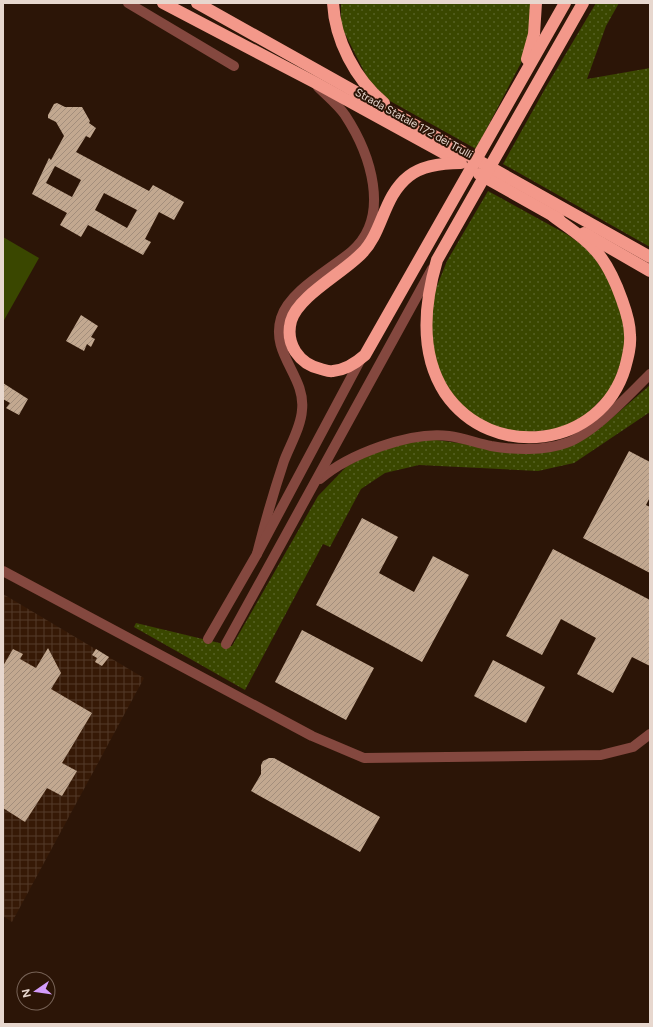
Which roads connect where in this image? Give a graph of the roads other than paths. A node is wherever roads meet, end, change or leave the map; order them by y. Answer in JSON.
{"nodes":[{"id":1,"x":128,"y":3,"type":"edge"},
{"id":2,"x":163,"y":3,"type":"edge"},
{"id":3,"x":197,"y":3,"type":"edge"},
{"id":4,"x":333,"y":3,"type":"edge"},
{"id":5,"x":536,"y":3,"type":"edge"},
{"id":6,"x":565,"y":3,"type":"edge"},
{"id":7,"x":583,"y":3,"type":"edge"},
{"id":8,"x":234,"y":66,"type":"dead end"},
{"id":9,"x":314,"y":82,"type":"junction"},
{"id":10,"x":510,"y":99,"type":"junction"},
{"id":11,"x":407,"y":121,"type":"junction"},
{"id":12,"x":461,"y":163,"type":"junction"},
{"id":13,"x":552,"y":216,"type":"junction"},
{"id":14,"x":650,"y":257,"type":"edge"},
{"id":15,"x":437,"y":260,"type":"junction"},
{"id":16,"x":650,"y":270,"type":"edge"},
{"id":17,"x":362,"y":357,"type":"junction"},
{"id":18,"x":650,"y":374,"type":"edge"},
{"id":19,"x":316,"y":482,"type":"junction"},
{"id":20,"x":257,"y":554,"type":"junction"},
{"id":21,"x":3,"y":571,"type":"edge"},
{"id":22,"x":208,"y":639,"type":"dead end"},
{"id":23,"x":226,"y":644,"type":"dead end"},
{"id":24,"x":650,"y":734,"type":"edge"}],
"edges":[{"from":1,"to":8,"type":"street"},
{"from":2,"to":9,"type":"highway","name":"Strada Statale 172 dei Trulli"},
{"from":3,"to":11,"type":"highway","name":"Strada Statale 172 dei Trulli"},
{"from":4,"to":11,"type":"highway"},
{"from":5,"to":10,"type":"highway"},
{"from":6,"to":10,"type":"highway"},
{"from":7,"to":15,"type":"highway"},
{"from":9,"to":12,"type":"highway","name":"Strada Statale 172 dei Trulli"},
{"from":9,"to":20,"type":"street"},
{"from":10,"to":17,"type":"highway"},
{"from":11,"to":14,"type":"highway","name":"Strada Statale 172 dei Trulli"},
{"from":12,"to":13,"type":"highway","name":"Strada Statale 172 dei Trulli"},
{"from":12,"to":17,"type":"highway"},
{"from":13,"to":15,"type":"highway"},
{"from":13,"to":16,"type":"highway","name":"Strada Statale 172 dei Trulli"},
{"from":15,"to":19,"type":"street"},
{"from":17,"to":20,"type":"street"},
{"from":18,"to":19,"type":"street"},
{"from":19,"to":23,"type":"street"},
{"from":20,"to":22,"type":"street"},
{"from":21,"to":24,"type":"street"}]}
